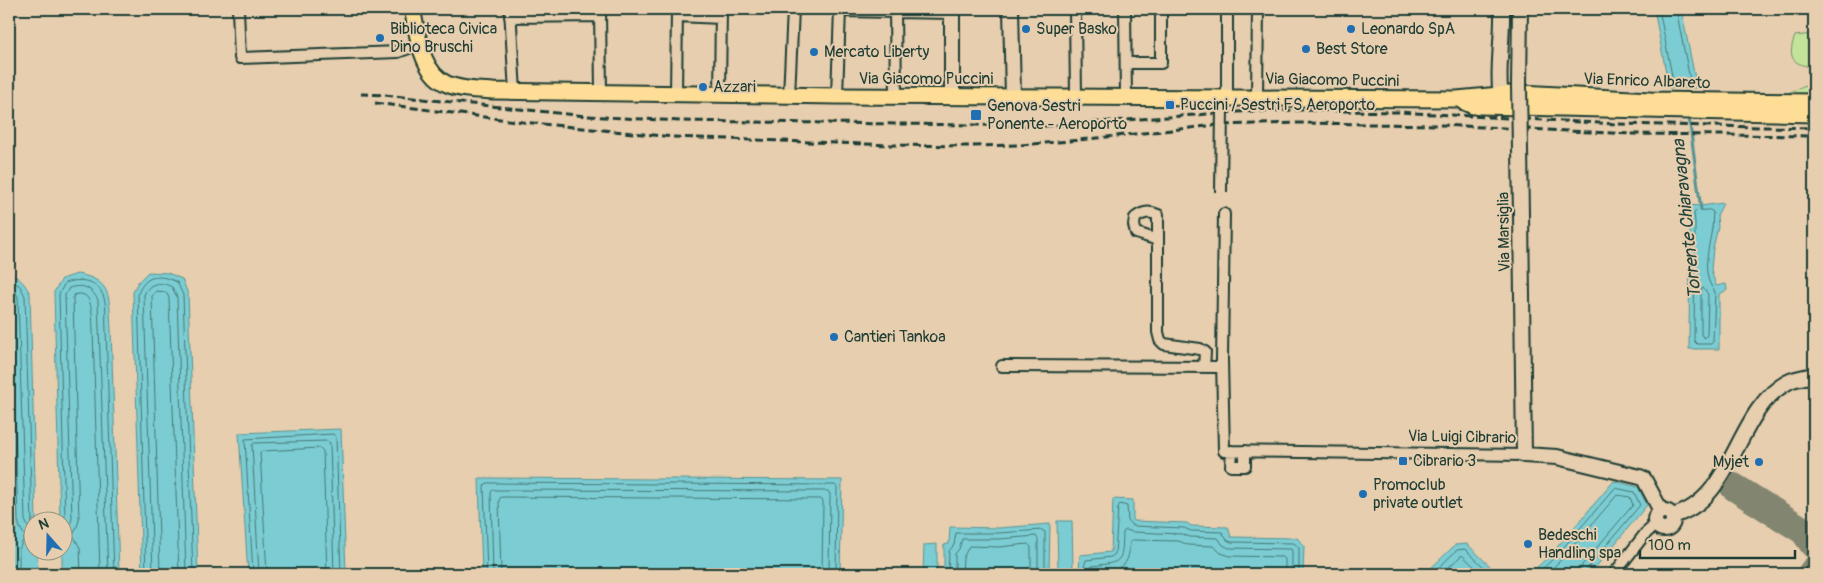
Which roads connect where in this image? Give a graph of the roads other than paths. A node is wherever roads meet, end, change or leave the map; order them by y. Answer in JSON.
{"nodes":[{"id":1,"x":238,"y":9,"type":"edge"},
{"id":2,"x":412,"y":9,"type":"edge"},
{"id":3,"x":793,"y":9,"type":"edge"},
{"id":4,"x":1011,"y":9,"type":"edge"},
{"id":5,"x":1075,"y":9,"type":"edge"},
{"id":6,"x":1125,"y":9,"type":"edge"},
{"id":7,"x":1161,"y":9,"type":"edge"},
{"id":8,"x":1227,"y":9,"type":"edge"},
{"id":9,"x":1258,"y":9,"type":"edge"},
{"id":10,"x":1502,"y":9,"type":"edge"},
{"id":11,"x":1520,"y":9,"type":"edge"},
{"id":12,"x":840,"y":10,"type":"edge"},
{"id":13,"x":895,"y":10,"type":"edge"},
{"id":14,"x":952,"y":11,"type":"edge"},
{"id":15,"x":600,"y":12,"type":"edge"},
{"id":16,"x":510,"y":13,"type":"edge"},
{"id":17,"x":677,"y":13,"type":"edge"},
{"id":18,"x":721,"y":13,"type":"edge"},
{"id":19,"x":420,"y":44,"type":"junction"},
{"id":20,"x":1126,"y":63,"type":"junction"},
{"id":21,"x":1500,"y":71,"type":"junction"},
{"id":22,"x":515,"y":92,"type":"junction"},
{"id":23,"x":601,"y":93,"type":"junction"},
{"id":24,"x":676,"y":94,"type":"junction"},
{"id":25,"x":720,"y":95,"type":"junction"},
{"id":26,"x":789,"y":96,"type":"junction"},
{"id":27,"x":837,"y":96,"type":"junction"},
{"id":28,"x":952,"y":96,"type":"junction"},
{"id":29,"x":1013,"y":96,"type":"junction"},
{"id":30,"x":1126,"y":96,"type":"junction"},
{"id":31,"x":896,"y":97,"type":"junction"},
{"id":32,"x":1076,"y":97,"type":"junction"},
{"id":33,"x":1257,"y":97,"type":"junction"},
{"id":34,"x":1501,"y":100,"type":"junction"},
{"id":35,"x":1480,"y":101,"type":"junction"},
{"id":36,"x":1224,"y":102,"type":"junction"},
{"id":37,"x":1814,"y":102,"type":"edge"},
{"id":38,"x":1814,"y":114,"type":"edge"},
{"id":39,"x":1221,"y":192,"type":"dead end"},
{"id":40,"x":1224,"y":214,"type":"dead end"},
{"id":41,"x":1158,"y":243,"type":"junction"},
{"id":42,"x":1002,"y":366,"type":"dead end"},
{"id":43,"x":1222,"y":366,"type":"junction"},
{"id":44,"x":1204,"y":367,"type":"junction"},
{"id":45,"x":1814,"y":374,"type":"edge"},
{"id":46,"x":1232,"y":451,"type":"junction"},
{"id":47,"x":1245,"y":452,"type":"junction"},
{"id":48,"x":1524,"y":455,"type":"junction"},
{"id":49,"x":1662,"y":515,"type":"junction"},
{"id":50,"x":1614,"y":574,"type":"edge"}],
"edges":[{"from":1,"to":19,"type":"street"},
{"from":2,"to":19,"type":"main road","name":"Via Giacomo Puccini"},
{"from":3,"to":26,"type":"street"},
{"from":4,"to":29,"type":"street"},
{"from":5,"to":32,"type":"street"},
{"from":6,"to":20,"type":"street"},
{"from":7,"to":20,"type":"street"},
{"from":8,"to":36,"type":"street"},
{"from":9,"to":33,"type":"street"},
{"from":10,"to":21,"type":"street"},
{"from":11,"to":48,"type":"street","name":"Via Marsiglia","bridge":true},
{"from":12,"to":13,"type":"street"},
{"from":12,"to":27,"type":"street"},
{"from":13,"to":14,"type":"street"},
{"from":13,"to":31,"type":"street"},
{"from":14,"to":28,"type":"street"},
{"from":15,"to":16,"type":"street"},
{"from":15,"to":23,"type":"street"},
{"from":16,"to":22,"type":"street"},
{"from":17,"to":18,"type":"street"},
{"from":17,"to":24,"type":"street"},
{"from":18,"to":25,"type":"street"},
{"from":19,"to":22,"type":"main road","name":"Via Giacomo Puccini"},
{"from":20,"to":30,"type":"street"},
{"from":21,"to":34,"type":"street"},
{"from":21,"to":35,"type":"street"},
{"from":22,"to":23,"type":"main road","name":"Via Giacomo Puccini"},
{"from":23,"to":24,"type":"main road","name":"Via Giacomo Puccini"},
{"from":24,"to":25,"type":"main road","name":"Via Giacomo Puccini"},
{"from":25,"to":26,"type":"main road","name":"Via Giacomo Puccini"},
{"from":26,"to":27,"type":"main road","name":"Via Giacomo Puccini"},
{"from":27,"to":31,"type":"main road","name":"Via Giacomo Puccini"},
{"from":28,"to":29,"type":"main road","name":"Via Giacomo Puccini"},
{"from":28,"to":31,"type":"main road","name":"Via Giacomo Puccini"},
{"from":29,"to":32,"type":"main road","name":"Via Giacomo Puccini"},
{"from":30,"to":32,"type":"main road","name":"Via Giacomo Puccini"},
{"from":30,"to":36,"type":"main road","name":"Via Giacomo Puccini"},
{"from":33,"to":35,"type":"main road","name":"Via Giacomo Puccini"},
{"from":33,"to":36,"type":"main road","name":"Via Giacomo Puccini"},
{"from":34,"to":35,"type":"main road","name":"Via Enrico Albareto"},
{"from":34,"to":37,"type":"main road","name":"Via Enrico Albareto"},
{"from":34,"to":38,"type":"main road","name":"Via Enrico Albareto"},
{"from":36,"to":39,"type":"street","bridge":true},
{"from":40,"to":43,"type":"street"},
{"from":41,"to":41,"type":"street"},
{"from":41,"to":44,"type":"street"},
{"from":42,"to":44,"type":"street"},
{"from":43,"to":44,"type":"street"},
{"from":43,"to":46,"type":"street"},
{"from":45,"to":49,"type":"street"},
{"from":46,"to":47,"type":"street","name":"Via Luigi Cibrario"},
{"from":46,"to":47,"type":"street"},
{"from":47,"to":48,"type":"street","name":"Via Luigi Cibrario"},
{"from":48,"to":49,"type":"street","name":"Via Luigi Cibrario"},
{"from":49,"to":50,"type":"street"}]}
